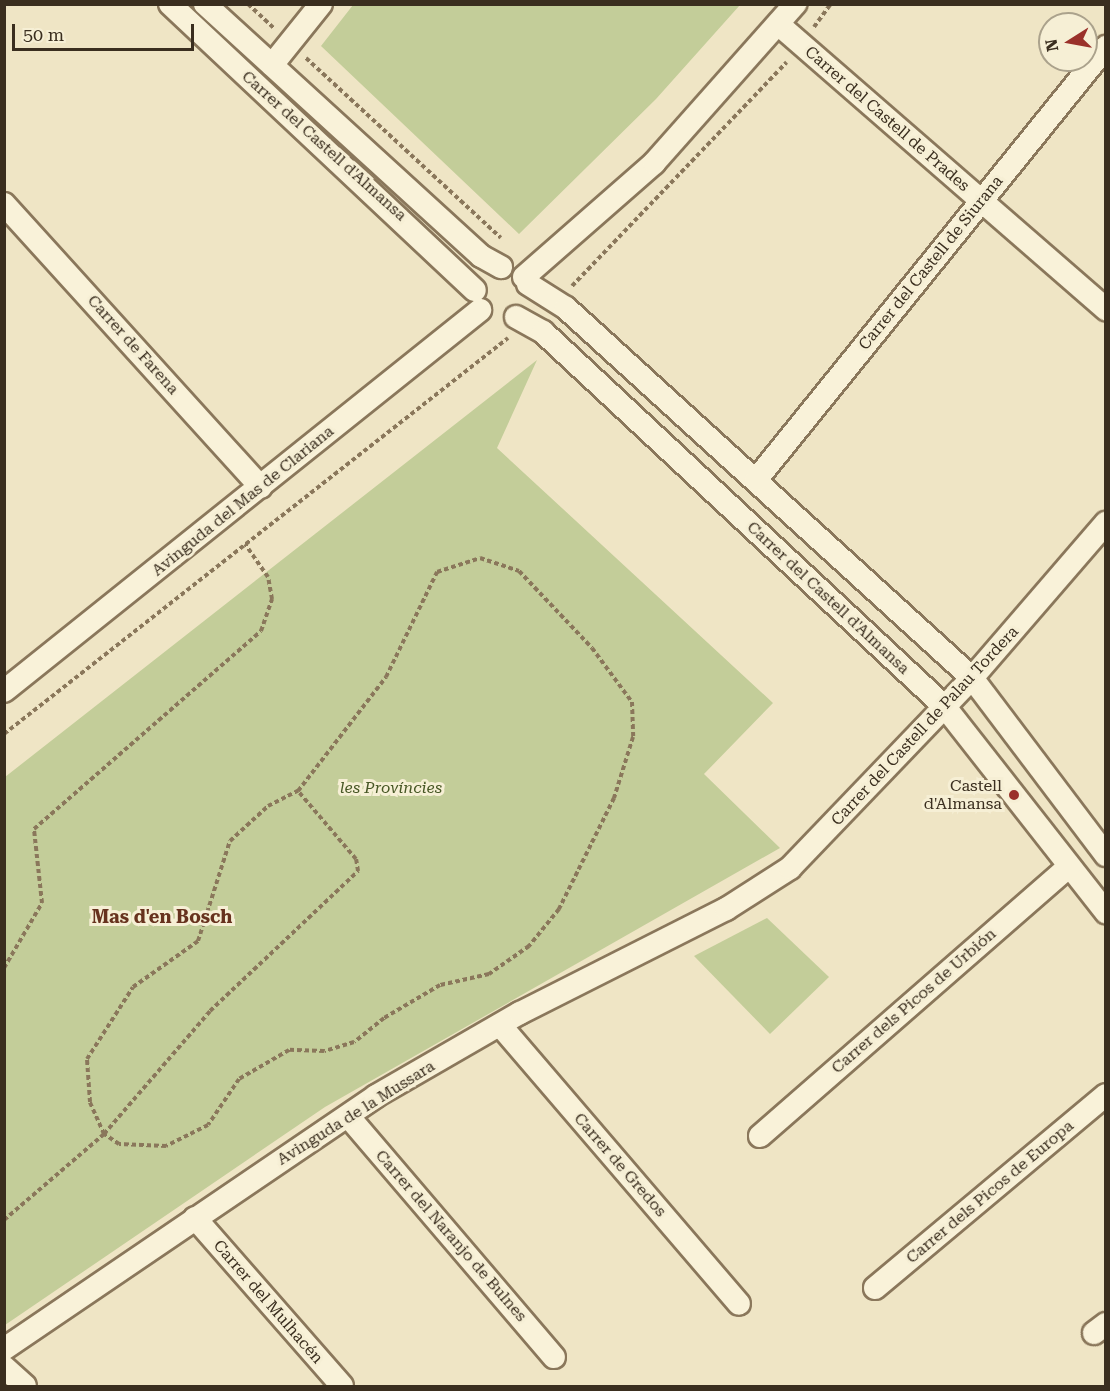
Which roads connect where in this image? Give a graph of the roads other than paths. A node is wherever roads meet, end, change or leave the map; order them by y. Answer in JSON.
{"nodes":[{"id":1,"x":170,"y":4,"type":"edge"},
{"id":2,"x":205,"y":4,"type":"edge"},
{"id":3,"x":321,"y":4,"type":"edge"},
{"id":4,"x":795,"y":4,"type":"edge"},
{"id":5,"x":778,"y":24,"type":"junction"},
{"id":6,"x":1106,"y":46,"type":"edge"},
{"id":7,"x":272,"y":65,"type":"junction"},
{"id":8,"x":981,"y":200,"type":"junction"},
{"id":9,"x":4,"y":204,"type":"edge"},
{"id":10,"x":501,"y":267,"type":"junction"},
{"id":11,"x":526,"y":281,"type":"junction"},
{"id":12,"x":478,"y":300,"type":"junction"},
{"id":13,"x":1106,"y":309,"type":"edge"},
{"id":14,"x":525,"y":321,"type":"junction"},
{"id":15,"x":756,"y":480,"type":"junction"},
{"id":16,"x":261,"y":487,"type":"junction"},
{"id":17,"x":1106,"y":523,"type":"edge"},
{"id":18,"x":972,"y":678,"type":"junction"},
{"id":19,"x":4,"y":691,"type":"edge"},
{"id":20,"x":945,"y":707,"type":"junction"},
{"id":21,"x":1106,"y":855,"type":"edge"},
{"id":22,"x":1069,"y":866,"type":"junction"},
{"id":23,"x":726,"y":909,"type":"joint"},
{"id":24,"x":1106,"y":912,"type":"edge"},
{"id":25,"x":500,"y":1025,"type":"junction"},
{"id":26,"x":1106,"y":1095,"type":"edge"},
{"id":27,"x":348,"y":1116,"type":"junction"},
{"id":28,"x":760,"y":1136,"type":"dead end"},
{"id":29,"x":195,"y":1218,"type":"junction"},
{"id":30,"x":875,"y":1288,"type":"dead end"},
{"id":31,"x":740,"y":1305,"type":"dead end"},
{"id":32,"x":4,"y":1349,"type":"edge"},
{"id":33,"x":554,"y":1357,"type":"dead end"},
{"id":34,"x":4,"y":1366,"type":"edge"},
{"id":35,"x":25,"y":1386,"type":"edge"},
{"id":36,"x":342,"y":1386,"type":"edge"}],
"edges":[{"from":1,"to":12,"type":"street","name":"Carrer del Castell d'Almansa"},
{"from":2,"to":7,"type":"street","name":"Carrer del Castell d'Almansa"},
{"from":3,"to":7,"type":"street"},
{"from":4,"to":5,"type":"street"},
{"from":5,"to":8,"type":"street","name":"Carrer del Castell de Prades"},
{"from":5,"to":11,"type":"street"},
{"from":6,"to":8,"type":"street","name":"Carrer del Castell de Siurana"},
{"from":7,"to":10,"type":"street","name":"Carrer del Castell d'Almansa"},
{"from":8,"to":13,"type":"street","name":"Carrer del Castell de Prades"},
{"from":8,"to":15,"type":"street","name":"Carrer del Castell de Siurana"},
{"from":9,"to":16,"type":"street","name":"Carrer de Farena"},
{"from":10,"to":11,"type":"street"},
{"from":10,"to":12,"type":"street"},
{"from":11,"to":14,"type":"street"},
{"from":11,"to":15,"type":"street"},
{"from":12,"to":14,"type":"street"},
{"from":12,"to":16,"type":"street","name":"Avinguda del Mas de Clariana"},
{"from":14,"to":20,"type":"street","name":"Carrer del Castell d'Almansa"},
{"from":15,"to":18,"type":"street"},
{"from":16,"to":19,"type":"street","name":"Avinguda del Mas de Clariana"},
{"from":17,"to":18,"type":"street","name":"Carrer del Castell de Palau Tordera"},
{"from":18,"to":20,"type":"street","name":"Carrer del Castell de Palau Tordera"},
{"from":18,"to":21,"type":"street"},
{"from":20,"to":22,"type":"street","name":"Carrer del Castell d'Almansa"},
{"from":20,"to":23,"type":"street","name":"Carrer del Castell de Palau Tordera"},
{"from":22,"to":24,"type":"street","name":"Carrer del Castell d'Almansa"},
{"from":22,"to":28,"type":"street","name":"Carrer dels Picos de Urbión"},
{"from":23,"to":25,"type":"street","name":"Avinguda de la Mussara"},
{"from":25,"to":27,"type":"street","name":"Avinguda de la Mussara"},
{"from":25,"to":31,"type":"street","name":"Carrer de Gredos"},
{"from":26,"to":30,"type":"street","name":"Carrer dels Picos de Europa"},
{"from":27,"to":29,"type":"street","name":"Avinguda de la Mussara"},
{"from":27,"to":33,"type":"street","name":"Carrer del Naranjo de Bulnes"},
{"from":29,"to":32,"type":"street","name":"Avinguda de la Mussara"},
{"from":29,"to":36,"type":"street","name":"Carrer del Mulhacén"},
{"from":34,"to":35,"type":"street"}]}
